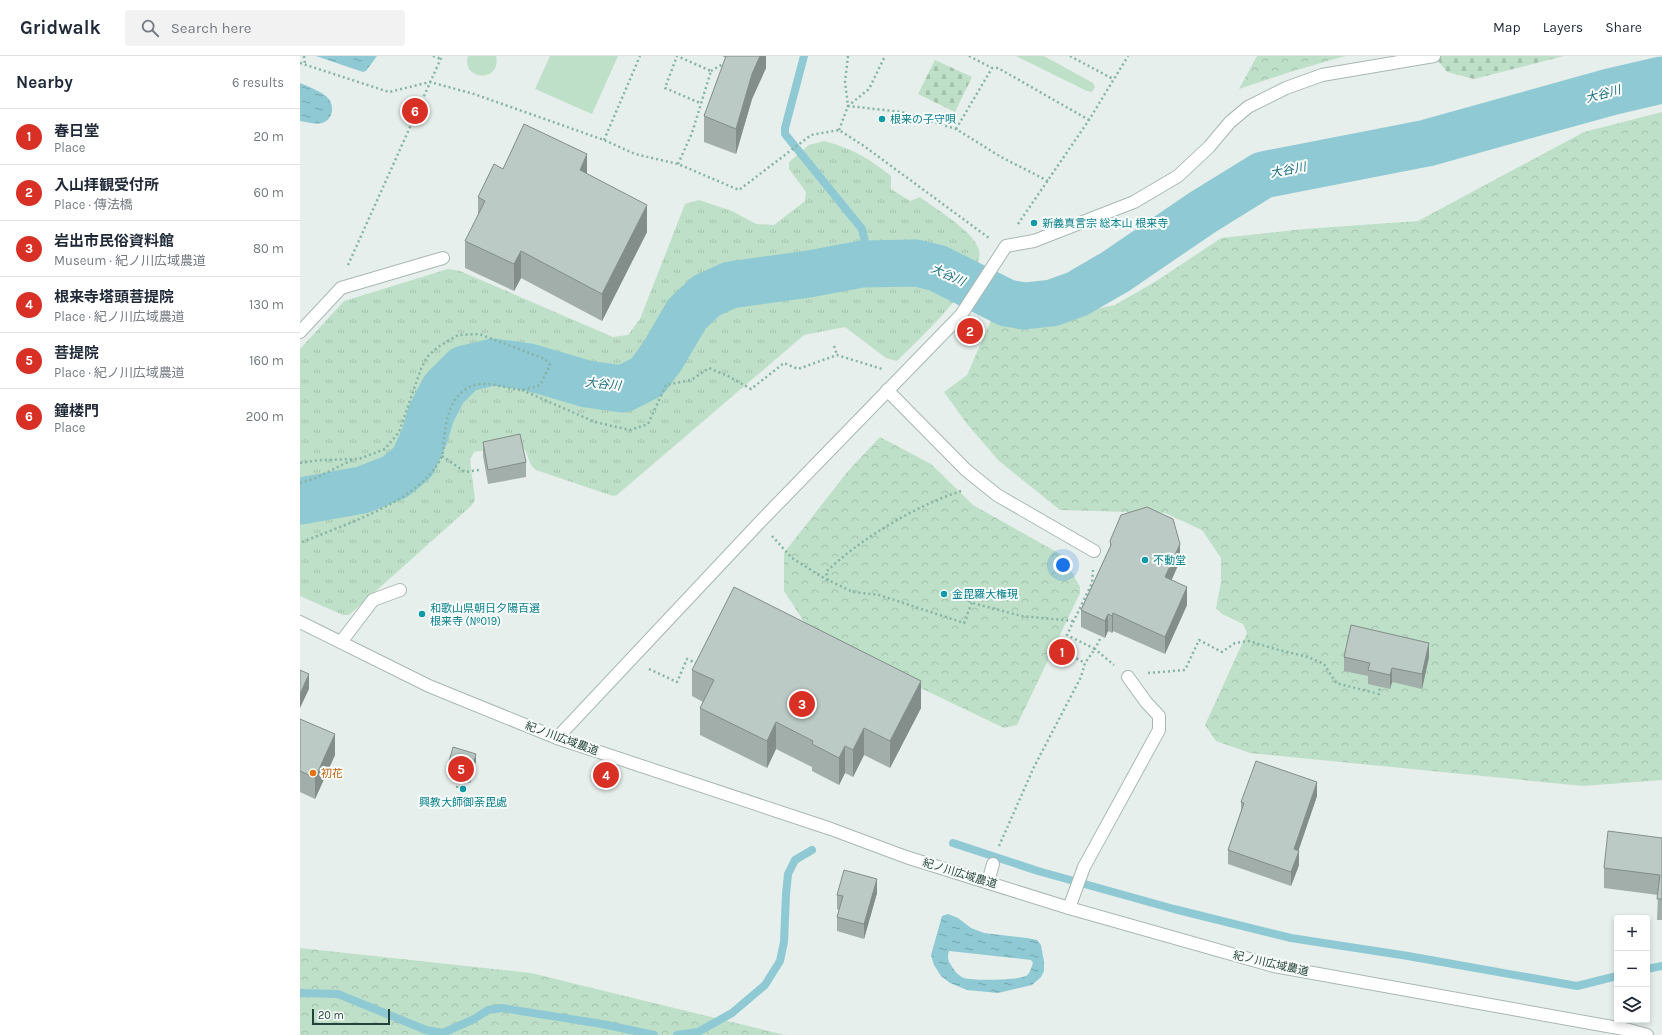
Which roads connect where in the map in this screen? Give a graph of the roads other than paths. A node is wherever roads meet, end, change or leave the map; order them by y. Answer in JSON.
{"nodes":[{"id":1,"x":1434,"y":56,"type":"edge"},
{"id":2,"x":443,"y":258,"type":"dead end"},
{"id":3,"x":300,"y":332,"type":"edge"},
{"id":4,"x":887,"y":390,"type":"junction"},
{"id":5,"x":1094,"y":552,"type":"road end"},
{"id":6,"x":400,"y":590,"type":"dead end"},
{"id":7,"x":300,"y":622,"type":"edge"},
{"id":8,"x":341,"y":642,"type":"junction"},
{"id":9,"x":1128,"y":677,"type":"dead end"},
{"id":10,"x":557,"y":738,"type":"junction"},
{"id":11,"x":993,"y":864,"type":"dead end"},
{"id":12,"x":988,"y":882,"type":"junction"},
{"id":13,"x":1069,"y":908,"type":"junction"},
{"id":14,"x":1647,"y":1035,"type":"edge"}],
"edges":[{"from":1,"to":4,"type":"street"},
{"from":2,"to":3,"type":"street"},
{"from":4,"to":5,"type":"street"},
{"from":4,"to":10,"type":"street"},
{"from":6,"to":8,"type":"street"},
{"from":7,"to":8,"type":"street","name":"紀ノ川広域農道"},
{"from":8,"to":10,"type":"street","name":"紀ノ川広域農道"},
{"from":9,"to":13,"type":"street"},
{"from":10,"to":12,"type":"street","name":"紀ノ川広域農道"},
{"from":11,"to":12,"type":"street"},
{"from":12,"to":13,"type":"street","name":"紀ノ川広域農道"},
{"from":13,"to":14,"type":"street","name":"紀ノ川広域農道"}]}
